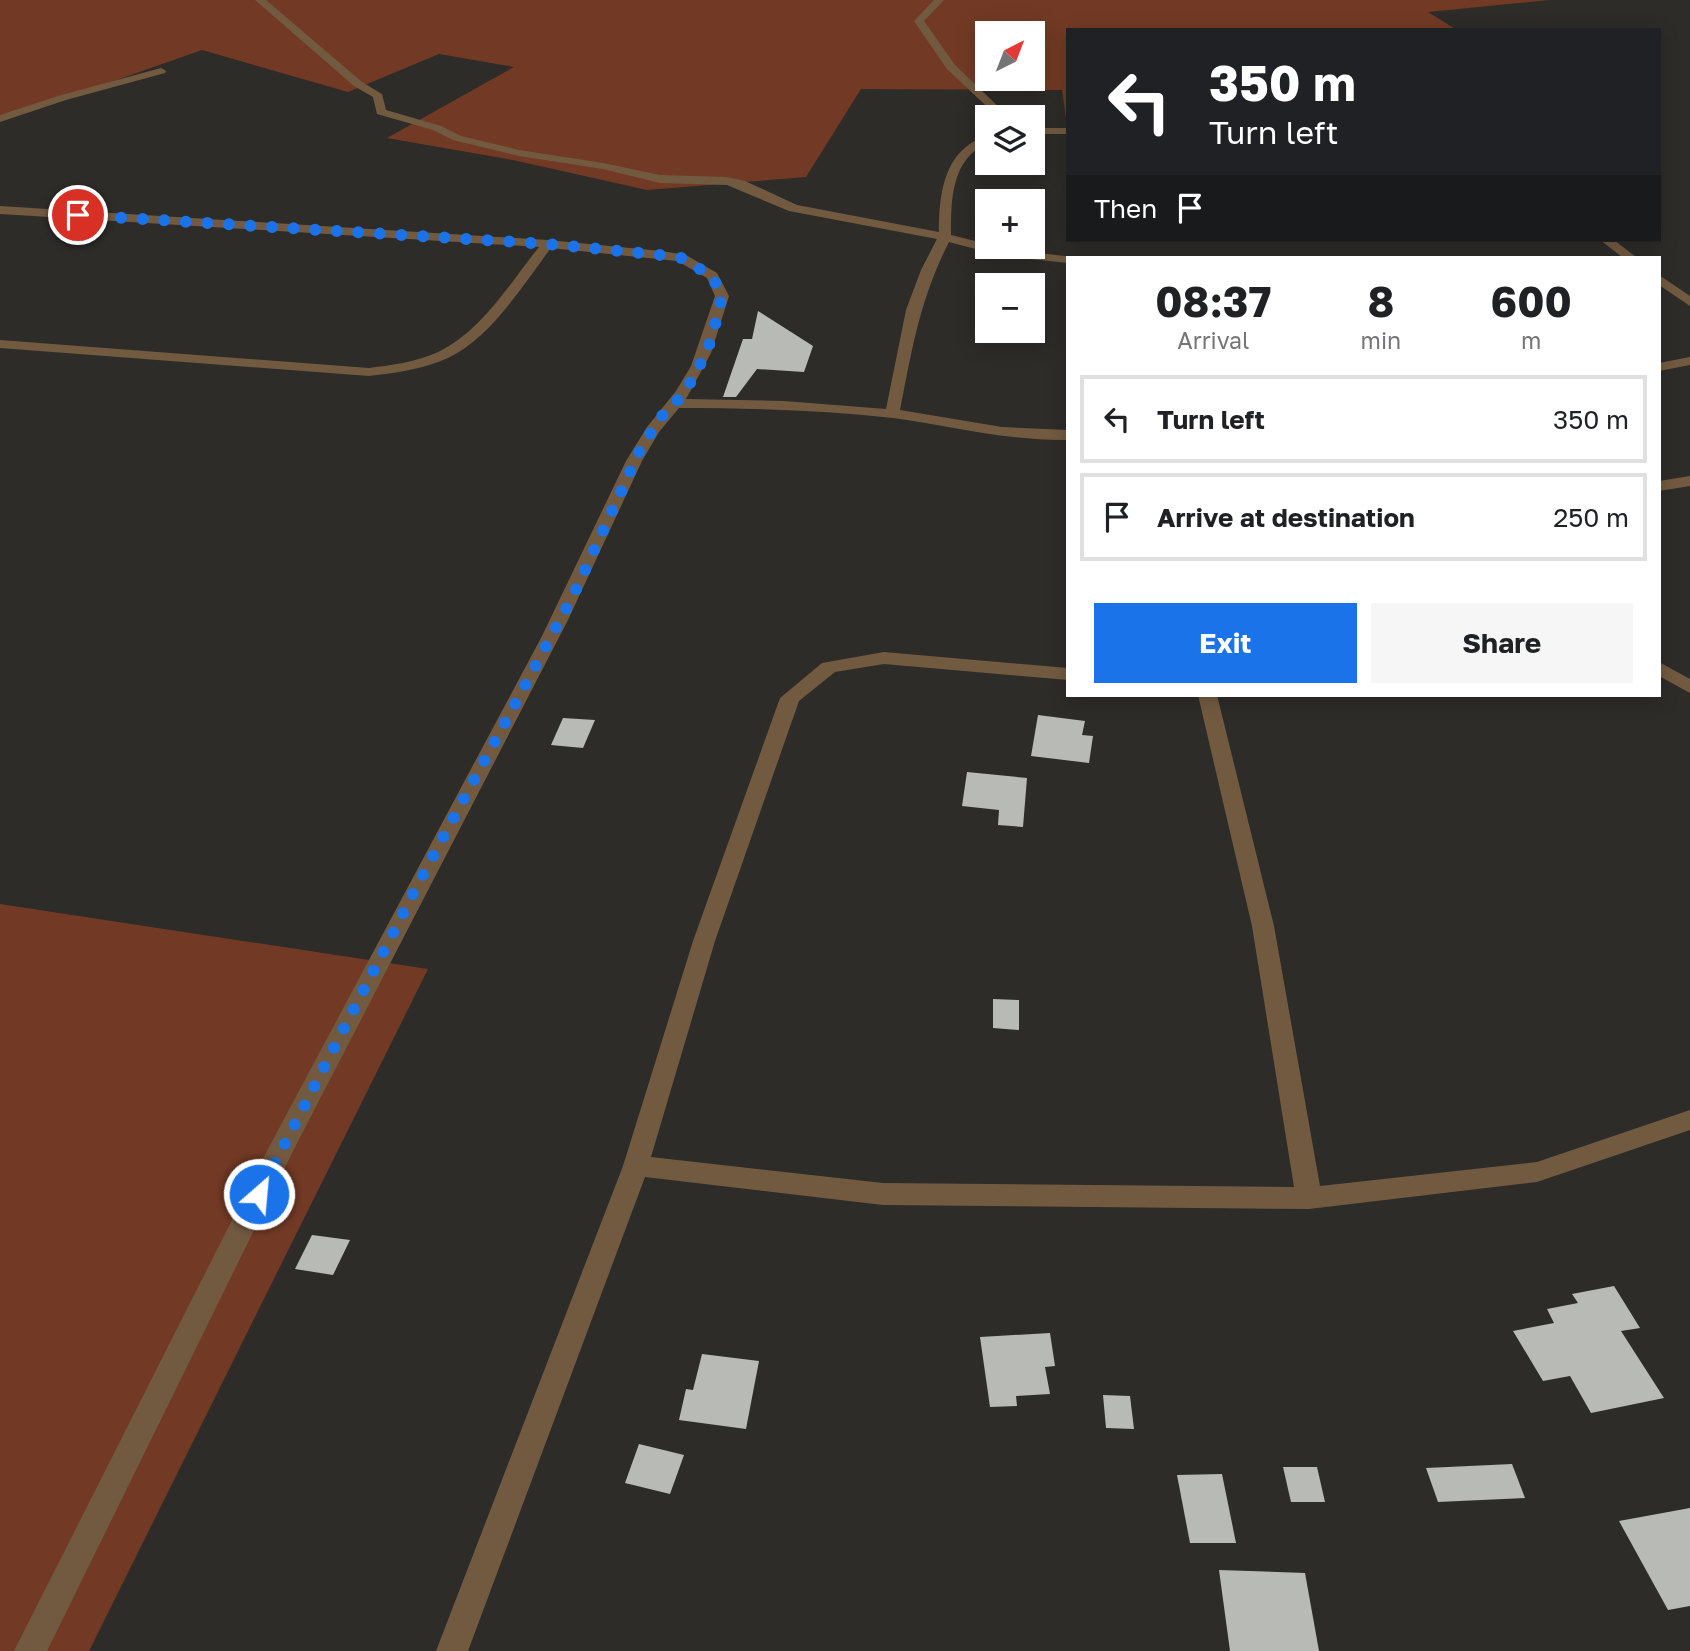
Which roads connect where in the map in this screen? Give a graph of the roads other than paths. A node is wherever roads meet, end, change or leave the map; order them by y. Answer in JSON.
{"nodes":[{"id":1,"x":260,"y":0,"type":"edge"},
{"id":2,"x":939,"y":0,"type":"edge"},
{"id":3,"x":161,"y":71,"type":"dead end"},
{"id":4,"x":991,"y":105,"type":"edge"},
{"id":5,"x":0,"y":119,"type":"edge"},
{"id":6,"x":1045,"y":131,"type":"edge"},
{"id":7,"x":1066,"y":131,"type":"edge"},
{"id":8,"x":975,"y":145,"type":"edge"},
{"id":9,"x":0,"y":210,"type":"edge"},
{"id":10,"x":945,"y":237,"type":"junction"},
{"id":11,"x":1609,"y":242,"type":"edge"},
{"id":12,"x":548,"y":244,"type":"junction"},
{"id":13,"x":1629,"y":256,"type":"edge"},
{"id":14,"x":1066,"y":259,"type":"edge"},
{"id":15,"x":1661,"y":280,"type":"edge"},
{"id":16,"x":1690,"y":302,"type":"edge"},
{"id":17,"x":0,"y":344,"type":"edge"},
{"id":18,"x":1689,"y":362,"type":"edge"},
{"id":19,"x":1661,"y":367,"type":"edge"},
{"id":20,"x":675,"y":404,"type":"junction"},
{"id":21,"x":892,"y":414,"type":"junction"},
{"id":22,"x":1066,"y":435,"type":"edge"},
{"id":23,"x":1690,"y":481,"type":"edge"},
{"id":24,"x":1661,"y":486,"type":"edge"},
{"id":25,"x":1661,"y":669,"type":"edge"},
{"id":26,"x":1066,"y":674,"type":"edge"},
{"id":27,"x":1690,"y":687,"type":"edge"},
{"id":28,"x":1207,"y":697,"type":"edge"},
{"id":29,"x":1690,"y":1120,"type":"edge"},
{"id":30,"x":636,"y":1166,"type":"junction"},
{"id":31,"x":1309,"y":1198,"type":"junction"},
{"id":32,"x":30,"y":1651,"type":"edge"},
{"id":33,"x":452,"y":1651,"type":"edge"}],
"edges":[{"from":1,"to":10,"type":"street"},
{"from":2,"to":4,"type":"street"},
{"from":3,"to":5,"type":"street"},
{"from":6,"to":7,"type":"street"},
{"from":8,"to":10,"type":"street"},
{"from":9,"to":12,"type":"street"},
{"from":10,"to":14,"type":"street"},
{"from":10,"to":21,"type":"street"},
{"from":11,"to":13,"type":"street"},
{"from":12,"to":17,"type":"street"},
{"from":12,"to":20,"type":"street"},
{"from":15,"to":16,"type":"street"},
{"from":18,"to":19,"type":"street"},
{"from":20,"to":21,"type":"street"},
{"from":20,"to":32,"type":"street"},
{"from":21,"to":22,"type":"street"},
{"from":23,"to":24,"type":"street"},
{"from":25,"to":27,"type":"street"},
{"from":26,"to":30,"type":"street"},
{"from":28,"to":31,"type":"street"},
{"from":29,"to":31,"type":"street"},
{"from":30,"to":31,"type":"street"},
{"from":30,"to":33,"type":"street"}]}
